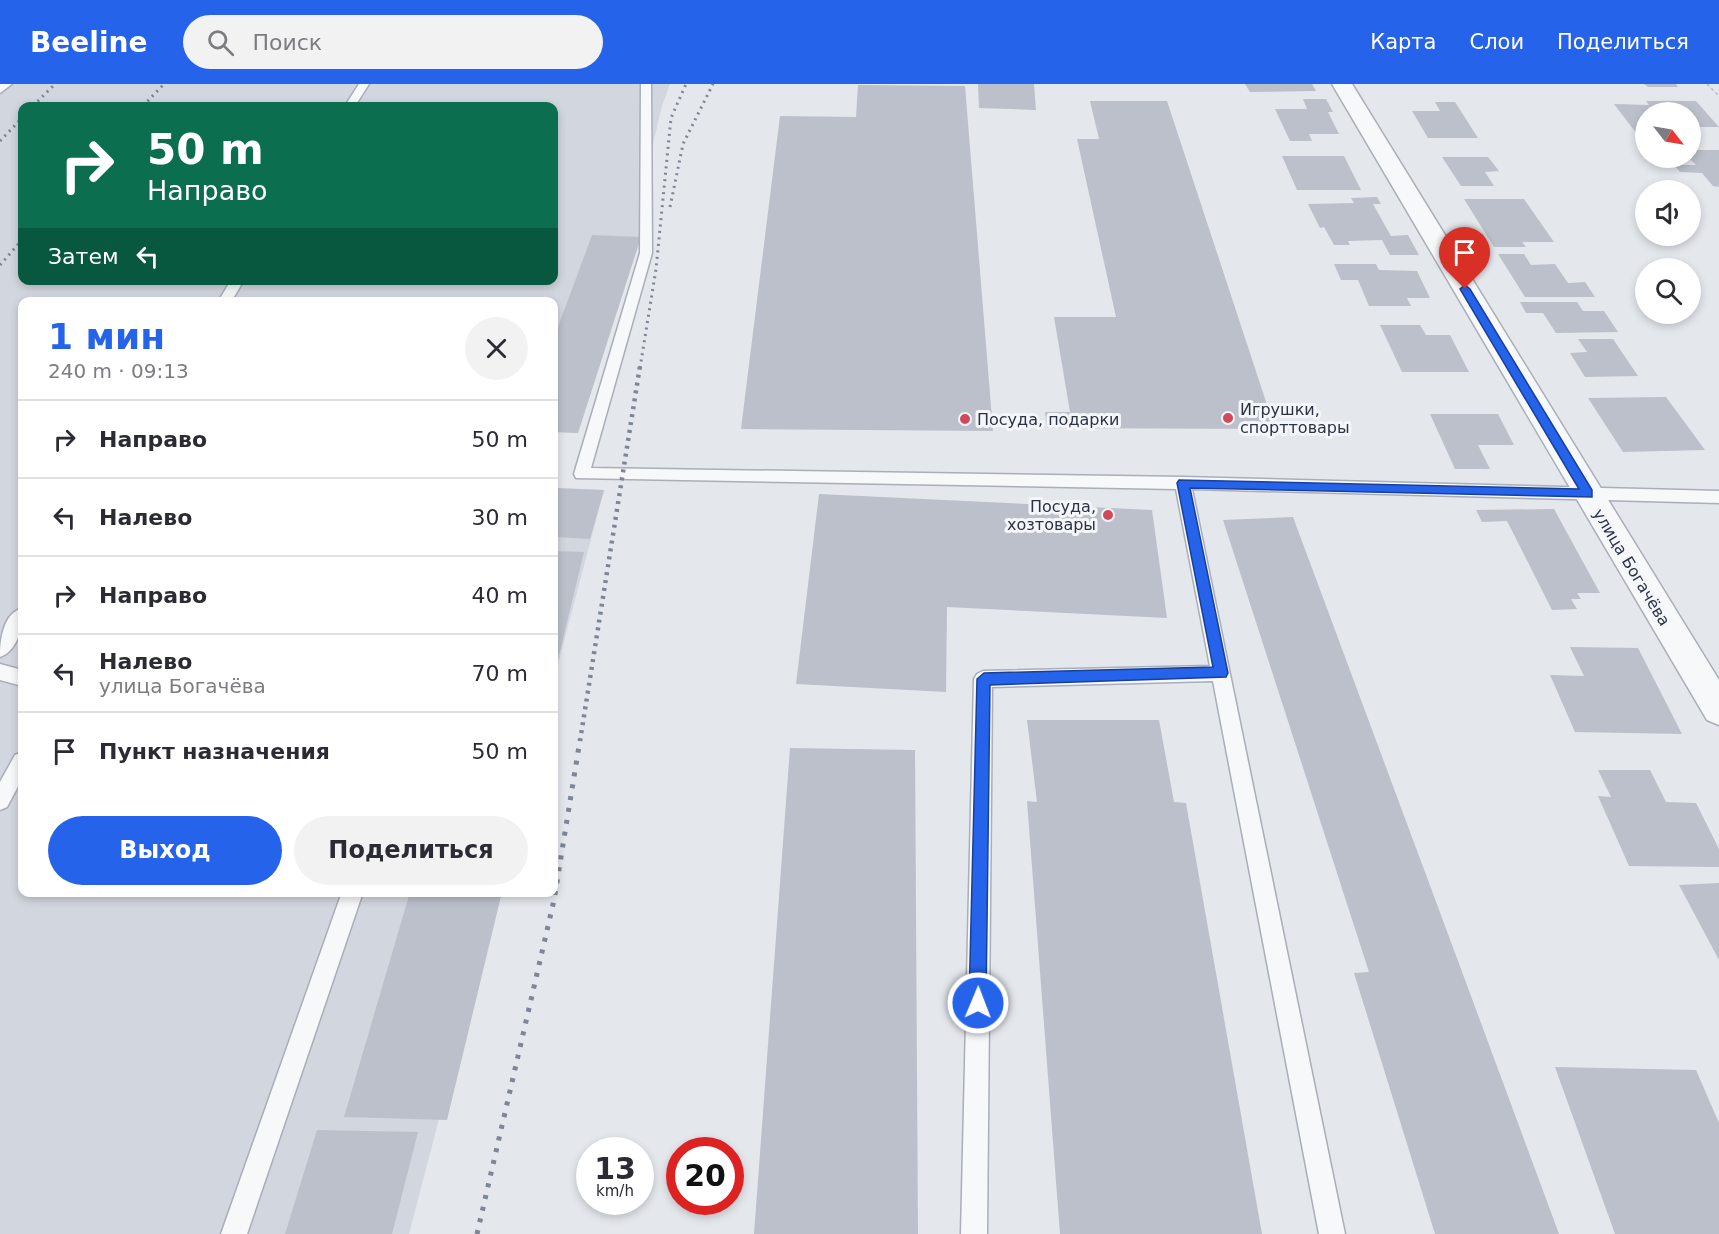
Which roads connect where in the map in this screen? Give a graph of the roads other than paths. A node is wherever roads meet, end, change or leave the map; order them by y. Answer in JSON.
{"nodes":[{"id":1,"x":7,"y":84,"type":"edge"},
{"id":2,"x":364,"y":84,"type":"edge"},
{"id":3,"x":646,"y":84,"type":"edge"},
{"id":4,"x":1342,"y":84,"type":"edge"},
{"id":5,"x":0,"y":90,"type":"edge"},
{"id":6,"x":353,"y":102,"type":"edge"},
{"id":7,"x":1183,"y":483,"type":"junction"},
{"id":8,"x":1588,"y":493,"type":"junction"},
{"id":9,"x":1719,"y":497,"type":"edge"},
{"id":10,"x":18,"y":621,"type":"edge"},
{"id":11,"x":0,"y":650,"type":"edge"},
{"id":12,"x":0,"y":672,"type":"edge"},
{"id":13,"x":1221,"y":673,"type":"junction"},
{"id":14,"x":18,"y":677,"type":"edge"},
{"id":15,"x":1719,"y":710,"type":"edge"},
{"id":16,"x":18,"y":768,"type":"edge"},
{"id":17,"x":0,"y":801,"type":"edge"},
{"id":18,"x":351,"y":897,"type":"edge"},
{"id":19,"x":234,"y":1234,"type":"edge"},
{"id":20,"x":974,"y":1234,"type":"edge"},
{"id":21,"x":1332,"y":1234,"type":"edge"}],
"edges":[{"from":1,"to":5,"type":"lane"},
{"from":2,"to":6,"type":"lane"},
{"from":3,"to":7,"type":"lane"},
{"from":4,"to":8,"type":"street","name":"улица Богачёва"},
{"from":7,"to":8,"type":"lane"},
{"from":7,"to":13,"type":"lane"},
{"from":8,"to":9,"type":"lane"},
{"from":8,"to":15,"type":"street","name":"улица Богачёва"},
{"from":10,"to":11,"type":"lane"},
{"from":12,"to":14,"type":"lane"},
{"from":13,"to":20,"type":"lane"},
{"from":13,"to":21,"type":"lane"},
{"from":16,"to":17,"type":"lane"},
{"from":18,"to":19,"type":"lane"}]}
